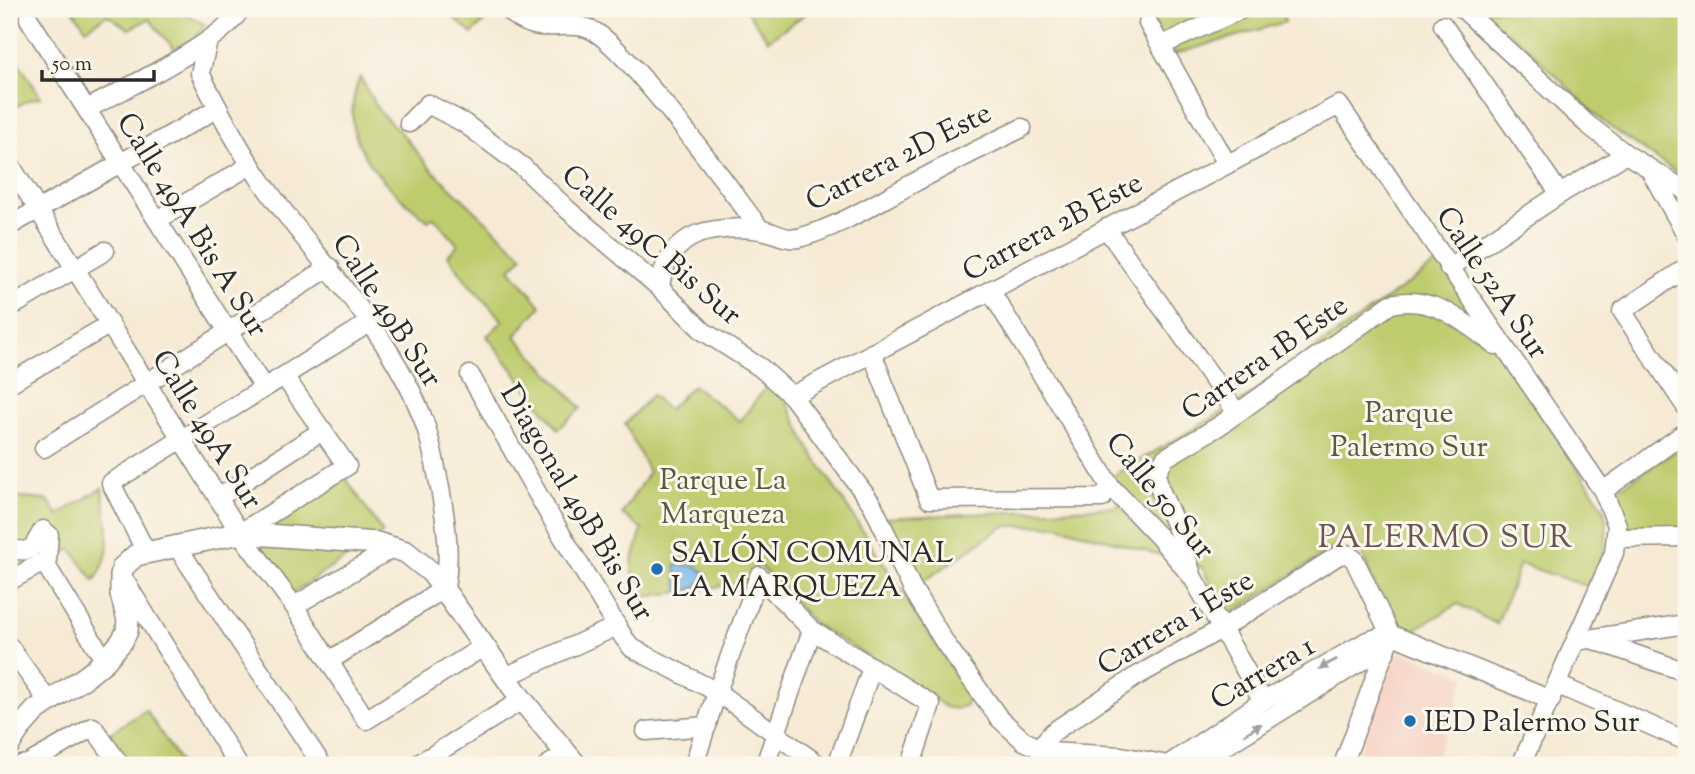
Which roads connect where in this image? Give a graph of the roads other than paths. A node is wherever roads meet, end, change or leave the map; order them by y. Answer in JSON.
{"nodes":[{"id":1,"x":240,"y":9,"type":"edge"},
{"id":2,"x":508,"y":9,"type":"edge"},
{"id":3,"x":1242,"y":9,"type":"edge"},
{"id":4,"x":1463,"y":9,"type":"edge"},
{"id":5,"x":29,"y":19,"type":"dead end"},
{"id":6,"x":1148,"y":23,"type":"dead end"},
{"id":7,"x":1443,"y":25,"type":"dead end"},
{"id":8,"x":208,"y":41,"type":"junction"},
{"id":9,"x":1162,"y":45,"type":"junction"},
{"id":10,"x":1339,"y":104,"type":"joint"},
{"id":11,"x":218,"y":108,"type":"junction"},
{"id":12,"x":87,"y":110,"type":"junction"},
{"id":13,"x":409,"y":123,"type":"dead end"},
{"id":14,"x":1022,"y":128,"type":"dead end"},
{"id":15,"x":1626,"y":153,"type":"junction"},
{"id":16,"x":120,"y":162,"type":"junction"},
{"id":17,"x":9,"y":163,"type":"edge"},
{"id":18,"x":1227,"y":164,"type":"junction"},
{"id":19,"x":251,"y":165,"type":"junction"},
{"id":20,"x":1649,"y":168,"type":"junction"},
{"id":21,"x":1686,"y":191,"type":"edge"},
{"id":22,"x":1560,"y":194,"type":"junction"},
{"id":23,"x":38,"y":209,"type":"junction"},
{"id":24,"x":158,"y":220,"type":"junction"},
{"id":25,"x":9,"y":226,"type":"edge"},
{"id":26,"x":1106,"y":228,"type":"junction"},
{"id":27,"x":761,"y":230,"type":"junction"},
{"id":28,"x":1686,"y":234,"type":"edge"},
{"id":29,"x":105,"y":251,"type":"dead end"},
{"id":30,"x":330,"y":267,"type":"junction"},
{"id":31,"x":75,"y":268,"type":"junction"},
{"id":32,"x":1449,"y":268,"type":"junction"},
{"id":33,"x":1686,"y":268,"type":"edge"},
{"id":34,"x":660,"y":288,"type":"junction"},
{"id":35,"x":990,"y":290,"type":"junction"},
{"id":36,"x":9,"y":308,"type":"edge"},
{"id":37,"x":369,"y":323,"type":"junction"},
{"id":38,"x":110,"y":324,"type":"junction"},
{"id":39,"x":228,"y":332,"type":"junction"},
{"id":40,"x":872,"y":353,"type":"junction"},
{"id":41,"x":1508,"y":355,"type":"junction"},
{"id":42,"x":470,"y":375,"type":"dead end"},
{"id":43,"x":284,"y":376,"type":"junction"},
{"id":44,"x":10,"y":383,"type":"edge"},
{"id":45,"x":146,"y":383,"type":"junction"},
{"id":46,"x":264,"y":388,"type":"junction"},
{"id":47,"x":792,"y":396,"type":"junction"},
{"id":48,"x":1686,"y":407,"type":"edge"},
{"id":49,"x":1237,"y":413,"type":"junction"},
{"id":50,"x":323,"y":430,"type":"junction"},
{"id":51,"x":1686,"y":432,"type":"edge"},
{"id":52,"x":181,"y":439,"type":"junction"},
{"id":53,"x":44,"y":448,"type":"dead end"},
{"id":54,"x":1110,"y":486,"type":"junction"},
{"id":55,"x":1603,"y":491,"type":"junction"},
{"id":56,"x":218,"y":498,"type":"junction"},
{"id":57,"x":240,"y":533,"type":"junction"},
{"id":58,"x":1686,"y":537,"type":"edge"},
{"id":59,"x":1617,"y":538,"type":"junction"},
{"id":60,"x":176,"y":545,"type":"junction"},
{"id":61,"x":394,"y":547,"type":"junction"},
{"id":62,"x":9,"y":548,"type":"edge"},
{"id":63,"x":146,"y":552,"type":"junction"},
{"id":64,"x":46,"y":561,"type":"junction"},
{"id":65,"x":121,"y":575,"type":"junction"},
{"id":66,"x":1193,"y":578,"type":"junction"},
{"id":67,"x":9,"y":581,"type":"edge"},
{"id":68,"x":444,"y":588,"type":"junction"},
{"id":69,"x":294,"y":606,"type":"junction"},
{"id":70,"x":1686,"y":624,"type":"edge"},
{"id":71,"x":617,"y":626,"type":"junction"},
{"id":72,"x":1221,"y":629,"type":"junction"},
{"id":73,"x":812,"y":630,"type":"junction"},
{"id":74,"x":1390,"y":634,"type":"junction"},
{"id":75,"x":1584,"y":640,"type":"junction"},
{"id":76,"x":9,"y":646,"type":"edge"},
{"id":77,"x":483,"y":647,"type":"junction"},
{"id":78,"x":1385,"y":653,"type":"junction"},
{"id":79,"x":105,"y":661,"type":"junction"},
{"id":80,"x":329,"y":661,"type":"junction"},
{"id":81,"x":872,"y":668,"type":"junction"},
{"id":82,"x":1686,"y":672,"type":"edge"},
{"id":83,"x":505,"y":677,"type":"junction"},
{"id":84,"x":717,"y":692,"type":"junction"},
{"id":85,"x":1554,"y":693,"type":"junction"},
{"id":86,"x":522,"y":700,"type":"junction"},
{"id":87,"x":48,"y":701,"type":"junction"},
{"id":88,"x":1262,"y":701,"type":"junction"},
{"id":89,"x":706,"y":726,"type":"junction"},
{"id":90,"x":646,"y":731,"type":"dead end"},
{"id":91,"x":777,"y":735,"type":"junction"},
{"id":92,"x":1686,"y":741,"type":"edge"},
{"id":93,"x":9,"y":745,"type":"edge"},
{"id":94,"x":1038,"y":749,"type":"junction"},
{"id":95,"x":1218,"y":759,"type":"edge"},
{"id":96,"x":563,"y":761,"type":"edge"},
{"id":97,"x":21,"y":765,"type":"edge"},
{"id":98,"x":120,"y":765,"type":"edge"},
{"id":99,"x":238,"y":765,"type":"edge"},
{"id":100,"x":322,"y":765,"type":"edge"},
{"id":101,"x":417,"y":765,"type":"edge"},
{"id":102,"x":694,"y":765,"type":"edge"},
{"id":103,"x":765,"y":765,"type":"edge"},
{"id":104,"x":819,"y":765,"type":"edge"},
{"id":105,"x":837,"y":765,"type":"edge"},
{"id":106,"x":911,"y":765,"type":"edge"},
{"id":107,"x":1168,"y":765,"type":"edge"},
{"id":108,"x":1195,"y":765,"type":"edge"},
{"id":109,"x":1343,"y":765,"type":"edge"},
{"id":110,"x":1521,"y":765,"type":"edge"}],
"edges":[{"from":1,"to":8,"type":"street"},
{"from":2,"to":27,"type":"street"},
{"from":3,"to":9,"type":"street"},
{"from":4,"to":15,"type":"street"},
{"from":5,"to":12,"type":"street","name":"Calle 49A Bis A Sur"},
{"from":6,"to":9,"type":"street"},
{"from":7,"to":22,"type":"street"},
{"from":8,"to":11,"type":"street","name":"Calle 49B Sur"},
{"from":8,"to":12,"type":"street"},
{"from":9,"to":18,"type":"street"},
{"from":10,"to":18,"type":"street","name":"Carrera 2B Este"},
{"from":10,"to":32,"type":"street","name":"Calle 52A Sur"},
{"from":11,"to":16,"type":"street"},
{"from":11,"to":19,"type":"street","name":"Calle 49B Sur"},
{"from":12,"to":16,"type":"street","name":"Calle 49A Bis A Sur"},
{"from":13,"to":34,"type":"street","name":"Calle 49C Bis Sur"},
{"from":14,"to":27,"type":"street","name":"Carrera 2D Este"},
{"from":15,"to":20,"type":"street"},
{"from":15,"to":22,"type":"street"},
{"from":16,"to":23,"type":"street"},
{"from":16,"to":24,"type":"street","name":"Calle 49A Bis A Sur"},
{"from":17,"to":23,"type":"street","name":"Calle 49A Sur"},
{"from":18,"to":26,"type":"street","name":"Carrera 2B Este"},
{"from":19,"to":24,"type":"street"},
{"from":19,"to":30,"type":"street","name":"Calle 49B Sur"},
{"from":20,"to":21,"type":"street"},
{"from":20,"to":28,"type":"street"},
{"from":22,"to":32,"type":"street"},
{"from":23,"to":25,"type":"street"},
{"from":23,"to":31,"type":"street","name":"Calle 49A Sur"},
{"from":24,"to":39,"type":"street","name":"Calle 49A Bis A Sur"},
{"from":26,"to":35,"type":"street","name":"Carrera 2B Este"},
{"from":26,"to":49,"type":"street"},
{"from":27,"to":34,"type":"street","name":"Carrera 2D Este"},
{"from":29,"to":31,"type":"street"},
{"from":30,"to":37,"type":"street","name":"Calle 49B Sur"},
{"from":30,"to":39,"type":"street"},
{"from":31,"to":36,"type":"street"},
{"from":31,"to":38,"type":"street","name":"Calle 49A Sur"},
{"from":32,"to":41,"type":"street","name":"Calle 52A Sur"},
{"from":33,"to":48,"type":"street"},
{"from":34,"to":47,"type":"street","name":"Calle 49C Bis Sur"},
{"from":35,"to":40,"type":"street","name":"Carrera 2B Este"},
{"from":35,"to":54,"type":"street","name":"Calle 50 Sur"},
{"from":37,"to":43,"type":"street"},
{"from":37,"to":68,"type":"street","name":"Calle 49B Sur"},
{"from":38,"to":44,"type":"street"},
{"from":38,"to":45,"type":"street","name":"Calle 49A Sur"},
{"from":39,"to":45,"type":"street"},
{"from":39,"to":46,"type":"street","name":"Calle 49A Bis A Sur"},
{"from":40,"to":47,"type":"street","name":"Carrera 2B Este"},
{"from":40,"to":54,"type":"street"},
{"from":41,"to":49,"type":"street","name":"Carrera 1B Este"},
{"from":41,"to":55,"type":"street","name":"Calle 52A Sur"},
{"from":42,"to":71,"type":"street","name":"Diagonal 49B Bis Sur"},
{"from":43,"to":46,"type":"street"},
{"from":43,"to":50,"type":"street"},
{"from":45,"to":52,"type":"street","name":"Calle 49A Sur"},
{"from":45,"to":53,"type":"street"},
{"from":46,"to":52,"type":"street"},
{"from":47,"to":94,"type":"street","name":"Calle 49C Bis Sur"},
{"from":49,"to":66,"type":"street","name":"Carrera 1B Este"},
{"from":50,"to":56,"type":"street"},
{"from":50,"to":57,"type":"street"},
{"from":51,"to":55,"type":"street"},
{"from":52,"to":56,"type":"street","name":"Calle 49A Sur"},
{"from":52,"to":63,"type":"street"},
{"from":54,"to":66,"type":"street","name":"Calle 50 Sur"},
{"from":55,"to":59,"type":"street","name":"Calle 52A Sur"},
{"from":56,"to":57,"type":"street","name":"Calle 49A Sur"},
{"from":57,"to":60,"type":"street"},
{"from":57,"to":61,"type":"street"},
{"from":57,"to":69,"type":"street","name":"Calle 49A Sur"},
{"from":58,"to":59,"type":"street"},
{"from":59,"to":75,"type":"street"},
{"from":60,"to":63,"type":"street"},
{"from":60,"to":100,"type":"street"},
{"from":61,"to":68,"type":"street"},
{"from":61,"to":69,"type":"street"},
{"from":62,"to":64,"type":"street"},
{"from":63,"to":65,"type":"street"},
{"from":64,"to":67,"type":"street"},
{"from":64,"to":79,"type":"street"},
{"from":65,"to":79,"type":"street"},
{"from":65,"to":99,"type":"street"},
{"from":66,"to":72,"type":"street","name":"Calle 50 Sur"},
{"from":68,"to":77,"type":"street"},
{"from":68,"to":80,"type":"street"},
{"from":69,"to":80,"type":"street","name":"Calle 49A Sur"},
{"from":70,"to":75,"type":"street"},
{"from":71,"to":83,"type":"street"},
{"from":71,"to":84,"type":"street","name":"Diagonal 49B Bis Sur"},
{"from":72,"to":74,"type":"street","name":"Carrera 1 Este"},
{"from":72,"to":88,"type":"street","name":"Calle 50 Sur"},
{"from":72,"to":94,"type":"street","name":"Carrera 1 Este"},
{"from":73,"to":81,"type":"street"},
{"from":73,"to":84,"type":"street"},
{"from":73,"to":91,"type":"street"},
{"from":74,"to":78,"type":"street"},
{"from":74,"to":85,"type":"street"},
{"from":74,"to":88,"type":"street","name":"Carrera 1","one_way":true},
{"from":75,"to":82,"type":"street"},
{"from":75,"to":85,"type":"street"},
{"from":76,"to":87,"type":"street"},
{"from":77,"to":80,"type":"street","name":"Calle 49A Sur"},
{"from":77,"to":83,"type":"street"},
{"from":95,"to":78,"type":"street","name":"Carrera 1","one_way":true},
{"from":78,"to":109,"type":"street"},
{"from":79,"to":87,"type":"street"},
{"from":81,"to":105,"type":"street"},
{"from":81,"to":106,"type":"street"},
{"from":83,"to":86,"type":"street"},
{"from":84,"to":89,"type":"street"},
{"from":84,"to":91,"type":"street","name":"Diagonal 49B Bis Sur"},
{"from":85,"to":92,"type":"street"},
{"from":85,"to":110,"type":"street"},
{"from":86,"to":96,"type":"street"},
{"from":86,"to":101,"type":"street"},
{"from":87,"to":93,"type":"street"},
{"from":88,"to":107,"type":"street","name":"Carrera 1"},
{"from":89,"to":90,"type":"street"},
{"from":89,"to":102,"type":"street"},
{"from":91,"to":103,"type":"street"},
{"from":91,"to":104,"type":"street","name":"Diagonal 49B Bis Sur"},
{"from":94,"to":107,"type":"street"},
{"from":95,"to":108,"type":"street","name":"Carrera 1"},
{"from":97,"to":98,"type":"street"}]}
